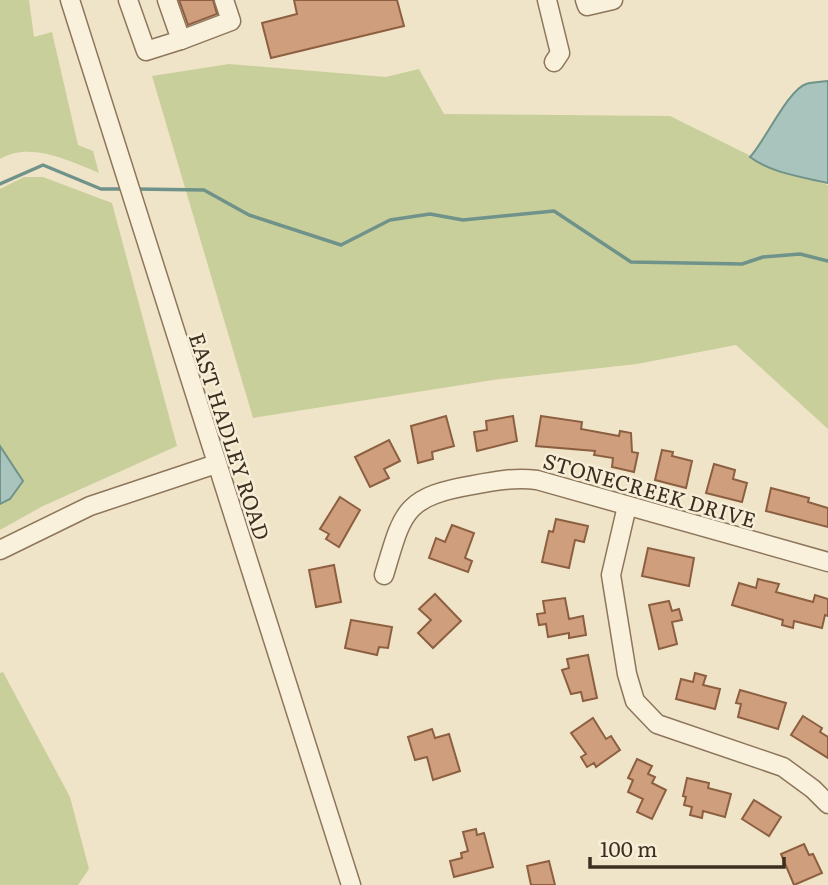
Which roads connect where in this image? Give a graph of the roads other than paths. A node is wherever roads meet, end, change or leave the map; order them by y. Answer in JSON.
{"nodes":[{"id":1,"x":70,"y":0,"type":"edge"},
{"id":2,"x":128,"y":0,"type":"edge"},
{"id":3,"x":167,"y":0,"type":"edge"},
{"id":4,"x":224,"y":0,"type":"edge"},
{"id":5,"x":547,"y":0,"type":"edge"},
{"id":6,"x":585,"y":0,"type":"edge"},
{"id":7,"x":613,"y":0,"type":"edge"},
{"id":8,"x":181,"y":40,"type":"junction"},
{"id":9,"x":554,"y":62,"type":"dead end"},
{"id":10,"x":216,"y":464,"type":"junction"},
{"id":11,"x":627,"y":506,"type":"junction"},
{"id":12,"x":0,"y":550,"type":"edge"},
{"id":13,"x":828,"y":562,"type":"edge"},
{"id":14,"x":384,"y":575,"type":"dead end"},
{"id":15,"x":828,"y":804,"type":"edge"},
{"id":16,"x":351,"y":885,"type":"edge"}],
"edges":[{"from":1,"to":10,"type":"street","name":"EAST HADLEY ROAD"},
{"from":2,"to":8,"type":"street"},
{"from":3,"to":8,"type":"street"},
{"from":4,"to":8,"type":"street"},
{"from":5,"to":9,"type":"street"},
{"from":6,"to":7,"type":"street"},
{"from":10,"to":12,"type":"street"},
{"from":10,"to":16,"type":"street","name":"EAST HADLEY ROAD"},
{"from":11,"to":13,"type":"street","name":"STONECREEK DRIVE"},
{"from":11,"to":14,"type":"street","name":"STONECREEK DRIVE"},
{"from":11,"to":15,"type":"street"}]}
